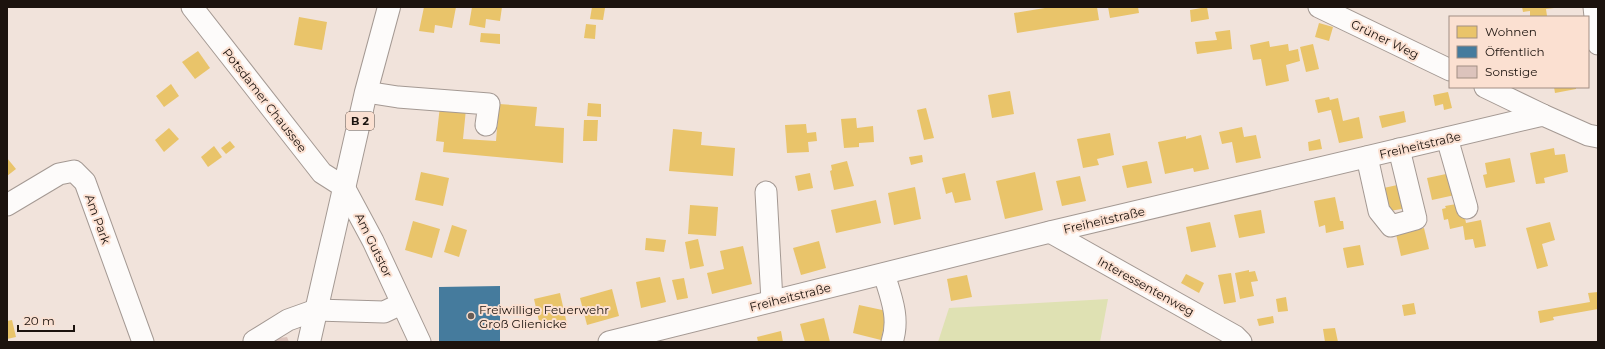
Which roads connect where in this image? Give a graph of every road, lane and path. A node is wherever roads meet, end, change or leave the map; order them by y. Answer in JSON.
{"nodes":[{"id":1,"x":192,"y":7,"type":"edge"},
{"id":2,"x":389,"y":7,"type":"edge"},
{"id":3,"x":1319,"y":7,"type":"edge"},
{"id":4,"x":1594,"y":7,"type":"edge"},
{"id":5,"x":1598,"y":44,"type":"edge"},
{"id":6,"x":1449,"y":70,"type":"edge"},
{"id":7,"x":1487,"y":88,"type":"edge"},
{"id":8,"x":366,"y":92,"type":"junction"},
{"id":9,"x":1543,"y":115,"type":"junction"},
{"id":10,"x":486,"y":125,"type":"dead end"},
{"id":11,"x":1598,"y":137,"type":"edge"},
{"id":12,"x":1447,"y":138,"type":"junction"},
{"id":13,"x":1399,"y":150,"type":"junction"},
{"id":14,"x":1367,"y":157,"type":"junction"},
{"id":15,"x":344,"y":187,"type":"junction"},
{"id":16,"x":766,"y":192,"type":"dead end"},
{"id":17,"x":7,"y":205,"type":"edge"},
{"id":18,"x":1467,"y":208,"type":"dead end"},
{"id":19,"x":1050,"y":232,"type":"junction"},
{"id":20,"x":884,"y":274,"type":"junction"},
{"id":21,"x":772,"y":302,"type":"junction"},
{"id":22,"x":401,"y":304,"type":"junction"},
{"id":23,"x":316,"y":310,"type":"junction"},
{"id":24,"x":254,"y":341,"type":"dead end"},
{"id":25,"x":143,"y":342,"type":"edge"},
{"id":26,"x":309,"y":342,"type":"edge"},
{"id":27,"x":420,"y":342,"type":"edge"},
{"id":28,"x":609,"y":342,"type":"edge"},
{"id":29,"x":892,"y":342,"type":"edge"},
{"id":30,"x":1241,"y":342,"type":"edge"}],
"edges":[{"from":1,"to":15,"type":"street","name":"Potsdamer Chaussee"},
{"from":2,"to":8,"type":"main road","number":"B 2"},
{"from":3,"to":6,"type":"street","name":"Grüner Weg"},
{"from":4,"to":5,"type":"street"},
{"from":7,"to":9,"type":"street"},
{"from":8,"to":10,"type":"street"},
{"from":8,"to":15,"type":"main road","number":"B 2"},
{"from":9,"to":11,"type":"street"},
{"from":9,"to":12,"type":"street","name":"Freiheitstraße"},
{"from":12,"to":13,"type":"street","name":"Freiheitstraße"},
{"from":12,"to":18,"type":"street"},
{"from":13,"to":14,"type":"street","name":"Freiheitstraße"},
{"from":13,"to":14,"type":"street"},
{"from":14,"to":19,"type":"street","name":"Freiheitstraße"},
{"from":15,"to":22,"type":"street","name":"Am Gutstor"},
{"from":15,"to":23,"type":"main road","number":"B 2"},
{"from":16,"to":21,"type":"street"},
{"from":17,"to":25,"type":"street","name":"Am Park"},
{"from":19,"to":20,"type":"street","name":"Freiheitstraße"},
{"from":19,"to":30,"type":"street","name":"Interessentenweg"},
{"from":20,"to":21,"type":"street","name":"Freiheitstraße"},
{"from":20,"to":29,"type":"street"},
{"from":21,"to":28,"type":"street","name":"Freiheitstraße"},
{"from":22,"to":23,"type":"street"},
{"from":22,"to":27,"type":"street","name":"Am Gutstor"},
{"from":23,"to":24,"type":"street"},
{"from":23,"to":26,"type":"main road","number":"B 2"}]}
